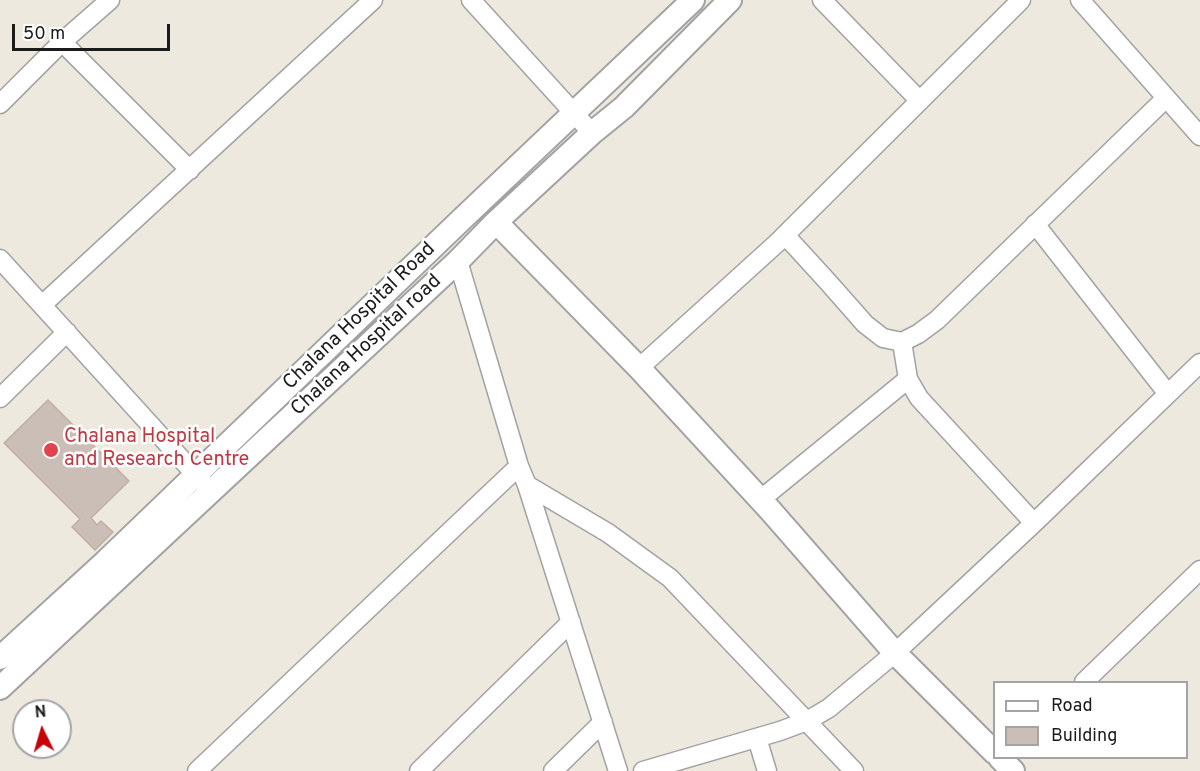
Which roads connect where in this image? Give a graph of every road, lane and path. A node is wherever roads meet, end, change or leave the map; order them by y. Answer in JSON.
{"nodes":[{"id":1,"x":110,"y":0,"type":"edge"},
{"id":2,"x":373,"y":0,"type":"edge"},
{"id":3,"x":471,"y":0,"type":"edge"},
{"id":4,"x":693,"y":0,"type":"edge"},
{"id":5,"x":730,"y":0,"type":"edge"},
{"id":6,"x":822,"y":0,"type":"edge"},
{"id":7,"x":1021,"y":0,"type":"edge"},
{"id":8,"x":1080,"y":0,"type":"edge"},
{"id":9,"x":62,"y":42,"type":"junction"},
{"id":10,"x":1166,"y":98,"type":"junction"},
{"id":11,"x":920,"y":101,"type":"junction"},
{"id":12,"x":0,"y":104,"type":"edge"},
{"id":13,"x":574,"y":113,"type":"junction"},
{"id":14,"x":592,"y":133,"type":"junction"},
{"id":15,"x":1200,"y":136,"type":"edge"},
{"id":16,"x":190,"y":170,"type":"junction"},
{"id":17,"x":496,"y":222,"type":"junction"},
{"id":18,"x":1035,"y":224,"type":"junction"},
{"id":19,"x":785,"y":234,"type":"junction"},
{"id":20,"x":0,"y":259,"type":"edge"},
{"id":21,"x":458,"y":261,"type":"junction"},
{"id":22,"x":42,"y":305,"type":"junction"},
{"id":23,"x":67,"y":332,"type":"junction"},
{"id":24,"x":902,"y":342,"type":"junction"},
{"id":25,"x":1200,"y":363,"type":"edge"},
{"id":26,"x":639,"y":368,"type":"junction"},
{"id":27,"x":908,"y":379,"type":"junction"},
{"id":28,"x":1168,"y":394,"type":"junction"},
{"id":29,"x":0,"y":398,"type":"edge"},
{"id":30,"x":519,"y":466,"type":"junction"},
{"id":31,"x":195,"y":475,"type":"junction"},
{"id":32,"x":527,"y":485,"type":"junction"},
{"id":33,"x":211,"y":492,"type":"junction"},
{"id":34,"x":760,"y":500,"type":"junction"},
{"id":35,"x":1034,"y":523,"type":"junction"},
{"id":36,"x":1200,"y":570,"type":"edge"},
{"id":37,"x":571,"y":622,"type":"junction"},
{"id":38,"x":895,"y":653,"type":"junction"},
{"id":39,"x":0,"y":658,"type":"edge"},
{"id":40,"x":1085,"y":681,"type":"edge"},
{"id":41,"x":0,"y":688,"type":"edge"},
{"id":42,"x":807,"y":721,"type":"junction"},
{"id":43,"x":603,"y":722,"type":"junction"},
{"id":44,"x":757,"y":738,"type":"junction"},
{"id":45,"x":993,"y":750,"type":"edge"},
{"id":46,"x":197,"y":771,"type":"edge"},
{"id":47,"x":419,"y":771,"type":"edge"},
{"id":48,"x":553,"y":771,"type":"edge"},
{"id":49,"x":618,"y":771,"type":"edge"},
{"id":50,"x":644,"y":771,"type":"edge"},
{"id":51,"x":767,"y":771,"type":"edge"},
{"id":52,"x":854,"y":771,"type":"edge"}],
"edges":[{"from":1,"to":9,"type":"street"},
{"from":2,"to":16,"type":"street"},
{"from":3,"to":13,"type":"street"},
{"from":4,"to":13,"type":"street","name":"Chalana Hospital Road"},
{"from":5,"to":14,"type":"street","name":"Chalana Hospital road"},
{"from":6,"to":11,"type":"street"},
{"from":7,"to":11,"type":"street"},
{"from":8,"to":10,"type":"street"},
{"from":9,"to":12,"type":"street"},
{"from":9,"to":16,"type":"street"},
{"from":10,"to":15,"type":"street"},
{"from":10,"to":18,"type":"street"},
{"from":11,"to":19,"type":"street"},
{"from":13,"to":14,"type":"street"},
{"from":13,"to":31,"type":"street","name":"Chalana Hospital Road"},
{"from":14,"to":17,"type":"street","name":"Chalana Hospital road"},
{"from":16,"to":22,"type":"street"},
{"from":17,"to":21,"type":"street","name":"Chalana Hospital road"},
{"from":17,"to":26,"type":"street"},
{"from":18,"to":24,"type":"street"},
{"from":18,"to":28,"type":"street"},
{"from":19,"to":24,"type":"street"},
{"from":19,"to":26,"type":"street"},
{"from":20,"to":22,"type":"street"},
{"from":21,"to":30,"type":"street"},
{"from":21,"to":33,"type":"street","name":"Chalana Hospital road"},
{"from":22,"to":23,"type":"street"},
{"from":23,"to":29,"type":"street"},
{"from":23,"to":31,"type":"street"},
{"from":24,"to":27,"type":"street"},
{"from":25,"to":28,"type":"street"},
{"from":26,"to":34,"type":"street"},
{"from":27,"to":34,"type":"street"},
{"from":27,"to":35,"type":"street"},
{"from":28,"to":35,"type":"street"},
{"from":30,"to":32,"type":"street"},
{"from":30,"to":46,"type":"street"},
{"from":31,"to":33,"type":"street"},
{"from":31,"to":39,"type":"street","name":"Chalana Hospital Road"},
{"from":32,"to":37,"type":"street"},
{"from":32,"to":42,"type":"street"},
{"from":33,"to":41,"type":"street","name":"Chalana Hospital road"},
{"from":34,"to":38,"type":"street"},
{"from":35,"to":38,"type":"street"},
{"from":36,"to":40,"type":"street"},
{"from":37,"to":43,"type":"street"},
{"from":37,"to":47,"type":"street"},
{"from":38,"to":42,"type":"street"},
{"from":38,"to":45,"type":"street"},
{"from":42,"to":44,"type":"street"},
{"from":42,"to":52,"type":"street"},
{"from":43,"to":48,"type":"street"},
{"from":43,"to":49,"type":"street"},
{"from":44,"to":50,"type":"street"},
{"from":44,"to":51,"type":"street"}]}
